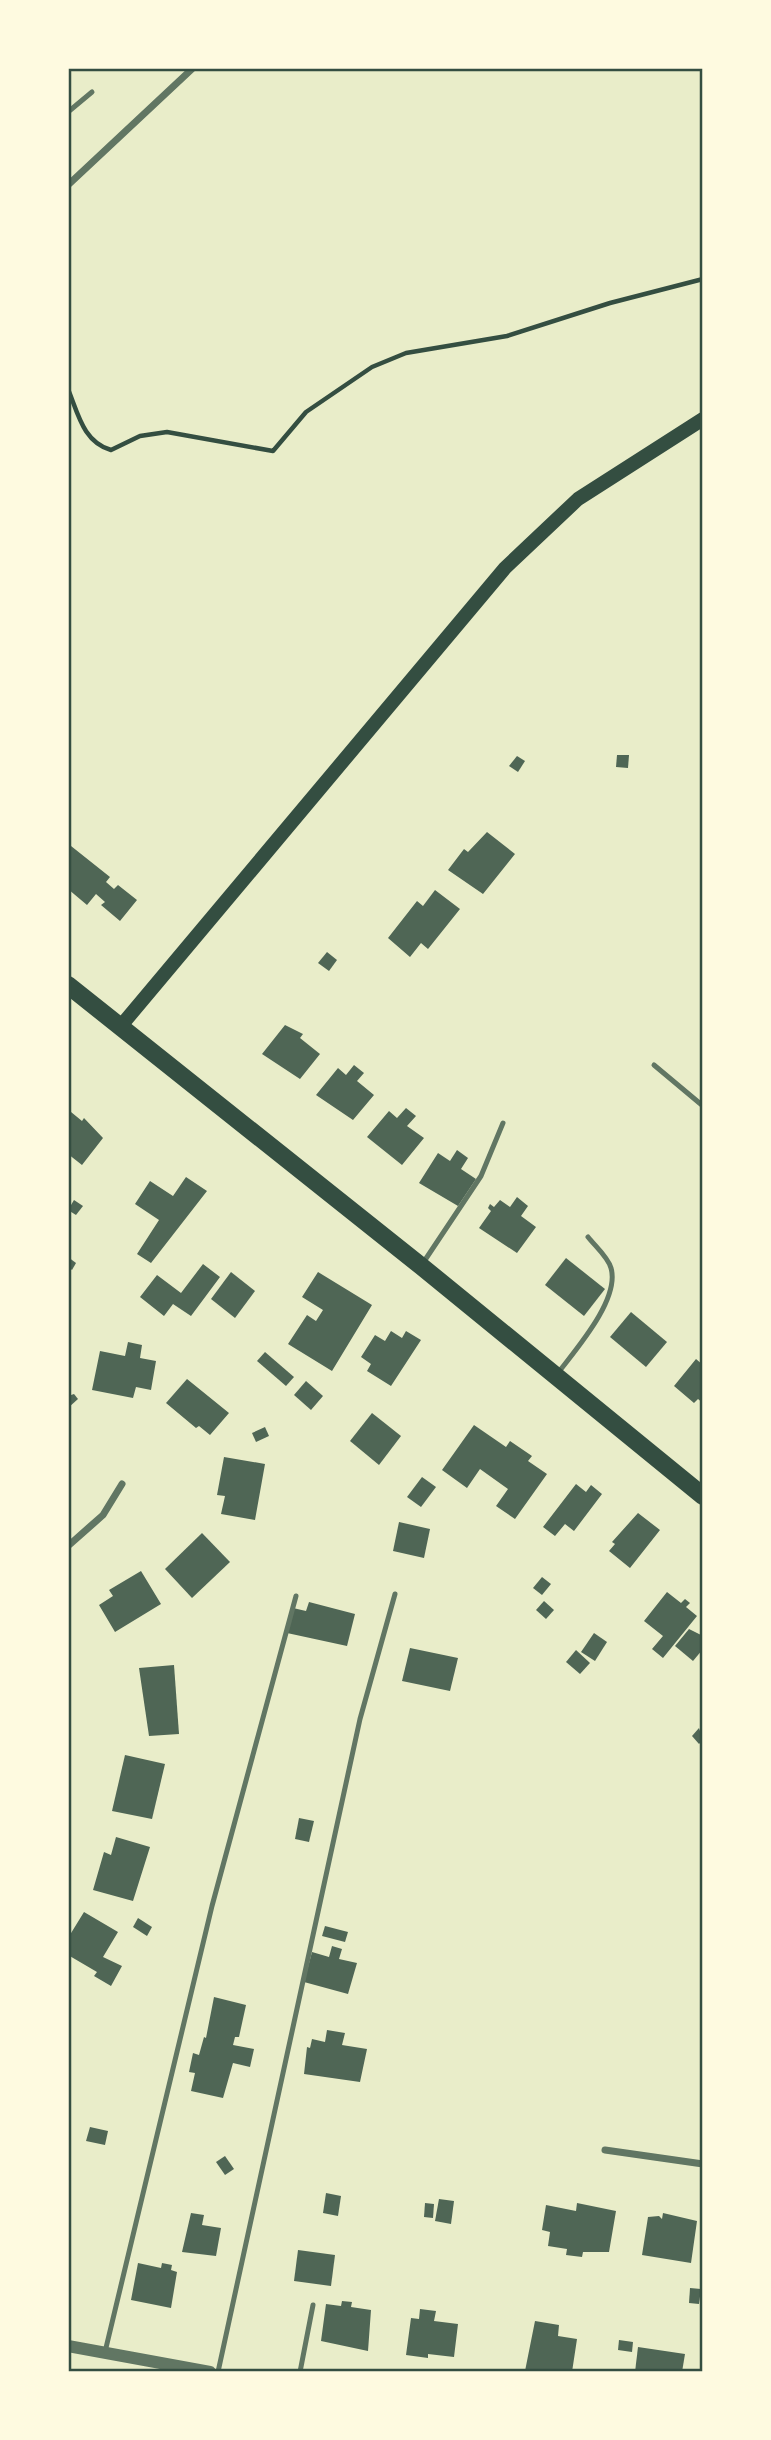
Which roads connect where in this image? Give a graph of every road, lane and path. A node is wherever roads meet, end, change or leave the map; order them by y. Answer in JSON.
{"nodes":[{"id":1,"x":193,"y":68,"type":"edge"},
{"id":2,"x":92,"y":92,"type":"dead end"},
{"id":3,"x":68,"y":112,"type":"edge"},
{"id":4,"x":68,"y":184,"type":"edge"},
{"id":5,"x":703,"y":279,"type":"edge"},
{"id":6,"x":68,"y":389,"type":"edge"},
{"id":7,"x":703,"y":419,"type":"edge"},
{"id":8,"x":68,"y":985,"type":"edge"},
{"id":9,"x":120,"y":1027,"type":"junction"},
{"id":10,"x":654,"y":1065,"type":"dead end"},
{"id":11,"x":703,"y":1106,"type":"edge"},
{"id":12,"x":503,"y":1124,"type":"dead end"},
{"id":13,"x":588,"y":1237,"type":"dead end"},
{"id":14,"x":421,"y":1266,"type":"junction"},
{"id":15,"x":556,"y":1376,"type":"junction"},
{"id":16,"x":122,"y":1484,"type":"dead end"},
{"id":17,"x":700,"y":1489,"type":"edge"},
{"id":18,"x":68,"y":1546,"type":"edge"},
{"id":19,"x":395,"y":1594,"type":"dead end"},
{"id":20,"x":296,"y":1596,"type":"dead end"},
{"id":21,"x":605,"y":2150,"type":"dead end"},
{"id":22,"x":703,"y":2164,"type":"edge"},
{"id":23,"x":313,"y":2305,"type":"dead end"},
{"id":24,"x":68,"y":2346,"type":"edge"},
{"id":25,"x":105,"y":2353,"type":"junction"},
{"id":26,"x":210,"y":2372,"type":"edge"},
{"id":27,"x":218,"y":2372,"type":"edge"},
{"id":28,"x":300,"y":2372,"type":"edge"}],
"edges":[{"from":1,"to":4,"type":"street"},
{"from":2,"to":3,"type":"lane"},
{"from":5,"to":6,"type":"path"},
{"from":7,"to":9,"type":"main road"},
{"from":8,"to":9,"type":"main road"},
{"from":9,"to":14,"type":"main road"},
{"from":10,"to":11,"type":"lane"},
{"from":12,"to":14,"type":"lane"},
{"from":13,"to":15,"type":"lane"},
{"from":14,"to":15,"type":"main road"},
{"from":15,"to":17,"type":"main road"},
{"from":16,"to":18,"type":"street"},
{"from":19,"to":27,"type":"lane"},
{"from":20,"to":25,"type":"lane"},
{"from":21,"to":22,"type":"street"},
{"from":23,"to":28,"type":"lane"},
{"from":24,"to":25,"type":"street"},
{"from":25,"to":26,"type":"street"}]}
